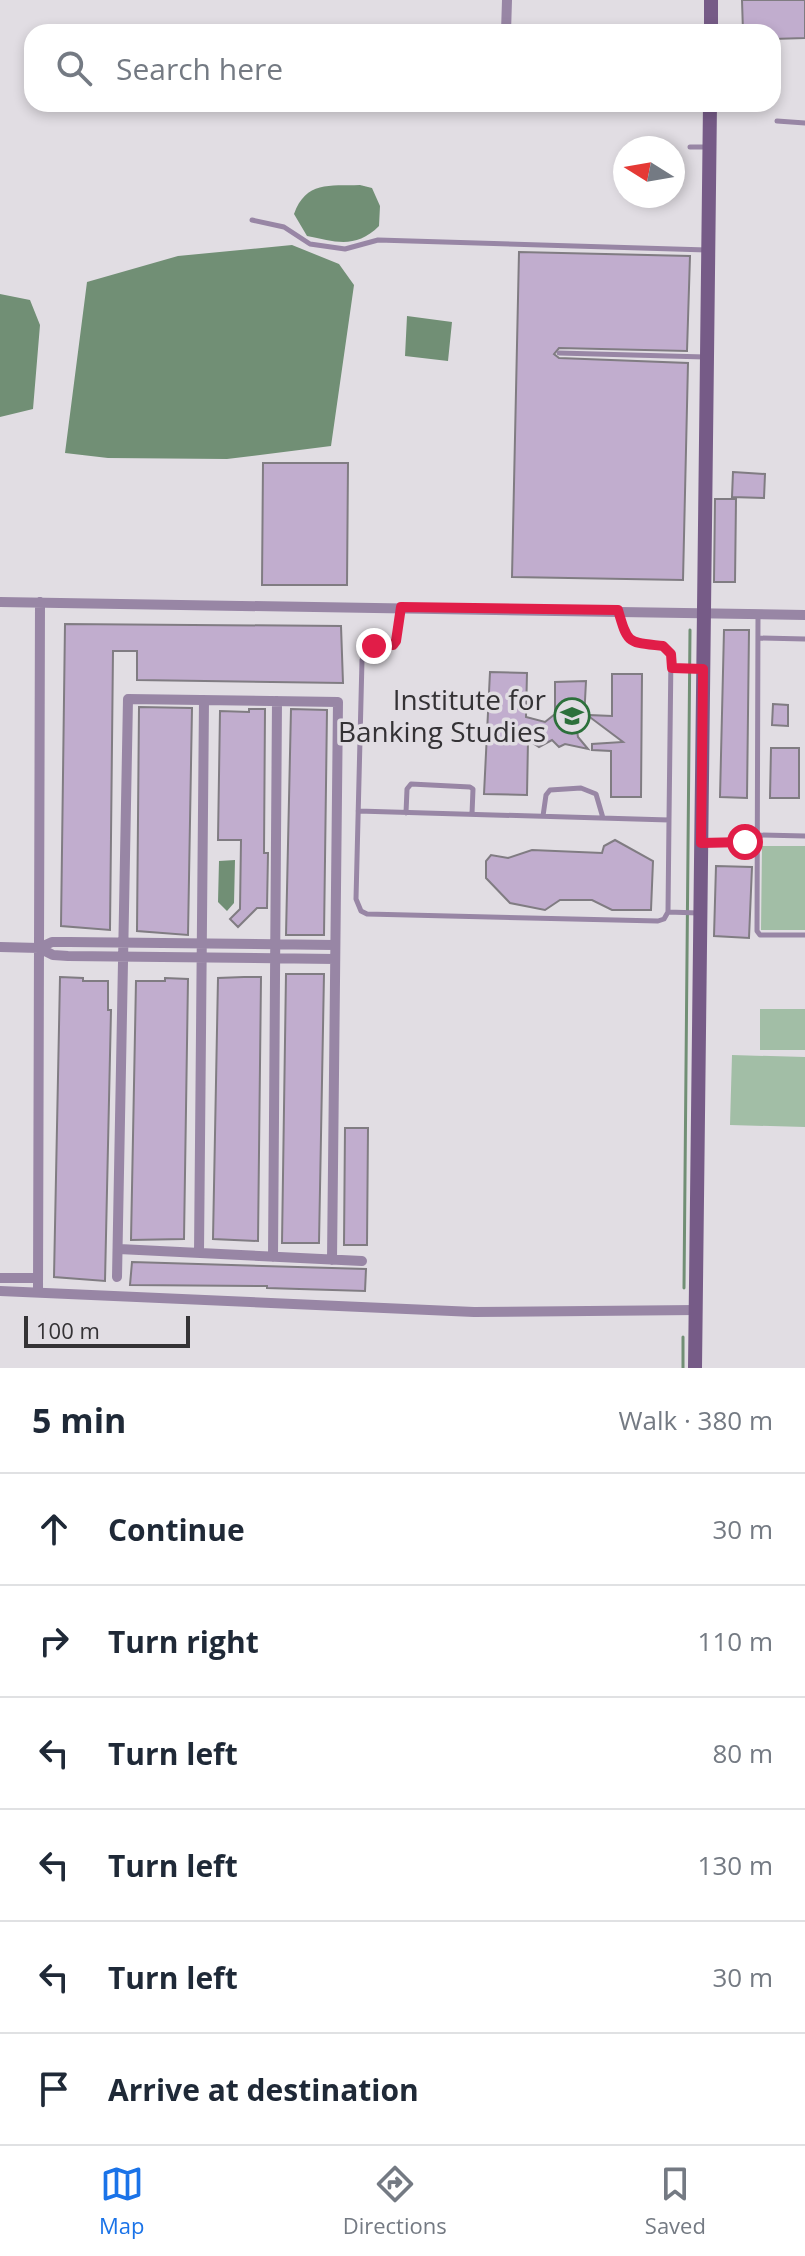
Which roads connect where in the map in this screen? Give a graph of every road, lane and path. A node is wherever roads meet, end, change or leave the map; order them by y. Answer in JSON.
{"nodes":[{"id":1,"x":507,"y":0,"type":"edge"},
{"id":2,"x":711,"y":0,"type":"edge"},
{"id":3,"x":506,"y":24,"type":"edge"},
{"id":4,"x":711,"y":24,"type":"edge"},
{"id":5,"x":710,"y":112,"type":"edge"},
{"id":6,"x":777,"y":121,"type":"dead end"},
{"id":7,"x":805,"y":123,"type":"edge"},
{"id":8,"x":690,"y":147,"type":"dead end"},
{"id":9,"x":709,"y":147,"type":"junction"},
{"id":10,"x":252,"y":220,"type":"dead end"},
{"id":11,"x":708,"y":250,"type":"junction"},
{"id":12,"x":559,"y":353,"type":"dead end"},
{"id":13,"x":706,"y":357,"type":"junction"},
{"id":14,"x":0,"y":602,"type":"edge"},
{"id":15,"x":40,"y":602,"type":"junction"},
{"id":16,"x":401,"y":607,"type":"junction"},
{"id":17,"x":618,"y":610,"type":"junction"},
{"id":18,"x":704,"y":612,"type":"junction"},
{"id":19,"x":758,"y":613,"type":"junction"},
{"id":20,"x":805,"y":615,"type":"edge"},
{"id":21,"x":758,"y":638,"type":"junction"},
{"id":22,"x":805,"y":639,"type":"edge"},
{"id":23,"x":672,"y":668,"type":"junction"},
{"id":24,"x":700,"y":669,"type":"junction"},
{"id":25,"x":204,"y":700,"type":"junction"},
{"id":26,"x":277,"y":701,"type":"junction"},
{"id":27,"x":358,"y":811,"type":"junction"},
{"id":28,"x":406,"y":813,"type":"junction"},
{"id":29,"x":472,"y":814,"type":"junction"},
{"id":30,"x":543,"y":816,"type":"junction"},
{"id":31,"x":603,"y":818,"type":"junction"},
{"id":32,"x":669,"y":820,"type":"junction"},
{"id":33,"x":757,"y":835,"type":"junction"},
{"id":34,"x":805,"y":836,"type":"edge"},
{"id":35,"x":701,"y":843,"type":"junction"},
{"id":36,"x":668,"y":912,"type":"junction"},
{"id":37,"x":698,"y":913,"type":"junction"},
{"id":38,"x":805,"y":935,"type":"edge"},
{"id":39,"x":124,"y":942,"type":"junction"},
{"id":40,"x":201,"y":943,"type":"junction"},
{"id":41,"x":275,"y":943,"type":"junction"},
{"id":42,"x":334,"y":945,"type":"junction"},
{"id":43,"x":0,"y":947,"type":"edge"},
{"id":44,"x":39,"y":948,"type":"junction"},
{"id":45,"x":124,"y":957,"type":"junction"},
{"id":46,"x":201,"y":958,"type":"junction"},
{"id":47,"x":274,"y":959,"type":"junction"},
{"id":48,"x":335,"y":959,"type":"junction"},
{"id":49,"x":119,"y":1249,"type":"junction"},
{"id":50,"x":199,"y":1253,"type":"junction"},
{"id":51,"x":273,"y":1257,"type":"junction"},
{"id":52,"x":332,"y":1260,"type":"junction"},
{"id":53,"x":362,"y":1261,"type":"dead end"},
{"id":54,"x":117,"y":1277,"type":"dead end"},
{"id":55,"x":0,"y":1278,"type":"edge"},
{"id":56,"x":38,"y":1278,"type":"junction"},
{"id":57,"x":0,"y":1291,"type":"edge"},
{"id":58,"x":38,"y":1293,"type":"junction"},
{"id":59,"x":696,"y":1310,"type":"junction"},
{"id":60,"x":695,"y":1368,"type":"edge"}],
"edges":[{"from":1,"to":3,"type":"street"},
{"from":2,"to":4,"type":"street"},
{"from":5,"to":9,"type":"street"},
{"from":6,"to":7,"type":"lane"},
{"from":8,"to":9,"type":"lane"},
{"from":9,"to":11,"type":"street"},
{"from":10,"to":11,"type":"lane"},
{"from":11,"to":13,"type":"street"},
{"from":12,"to":13,"type":"lane"},
{"from":13,"to":18,"type":"street"},
{"from":14,"to":15,"type":"street"},
{"from":15,"to":16,"type":"street"},
{"from":15,"to":44,"type":"street"},
{"from":16,"to":17,"type":"street"},
{"from":16,"to":27,"type":"lane"},
{"from":17,"to":18,"type":"street"},
{"from":17,"to":23,"type":"lane"},
{"from":18,"to":19,"type":"street"},
{"from":18,"to":24,"type":"street"},
{"from":19,"to":20,"type":"street"},
{"from":19,"to":21,"type":"lane"},
{"from":21,"to":22,"type":"lane"},
{"from":21,"to":33,"type":"lane"},
{"from":23,"to":24,"type":"lane"},
{"from":23,"to":32,"type":"lane"},
{"from":24,"to":35,"type":"street"},
{"from":25,"to":26,"type":"street"},
{"from":25,"to":39,"type":"street"},
{"from":25,"to":40,"type":"street"},
{"from":26,"to":41,"type":"street"},
{"from":26,"to":42,"type":"street"},
{"from":27,"to":28,"type":"lane"},
{"from":27,"to":36,"type":"lane"},
{"from":28,"to":29,"type":"lane"},
{"from":28,"to":29,"type":"lane"},
{"from":29,"to":30,"type":"lane"},
{"from":30,"to":31,"type":"lane"},
{"from":30,"to":31,"type":"lane"},
{"from":31,"to":32,"type":"lane"},
{"from":32,"to":36,"type":"lane"},
{"from":33,"to":34,"type":"lane"},
{"from":33,"to":35,"type":"lane"},
{"from":33,"to":38,"type":"lane"},
{"from":35,"to":37,"type":"street"},
{"from":36,"to":37,"type":"lane"},
{"from":37,"to":59,"type":"street"},
{"from":39,"to":40,"type":"street"},
{"from":39,"to":44,"type":"street"},
{"from":39,"to":45,"type":"street"},
{"from":40,"to":41,"type":"street"},
{"from":40,"to":46,"type":"street"},
{"from":41,"to":42,"type":"street"},
{"from":41,"to":47,"type":"street"},
{"from":42,"to":48,"type":"street"},
{"from":43,"to":44,"type":"street"},
{"from":44,"to":45,"type":"street"},
{"from":44,"to":56,"type":"street"},
{"from":45,"to":46,"type":"street"},
{"from":45,"to":49,"type":"street"},
{"from":46,"to":47,"type":"street"},
{"from":46,"to":50,"type":"street"},
{"from":47,"to":48,"type":"street"},
{"from":47,"to":51,"type":"street"},
{"from":48,"to":52,"type":"street"},
{"from":49,"to":50,"type":"street"},
{"from":49,"to":54,"type":"street"},
{"from":50,"to":51,"type":"street"},
{"from":51,"to":52,"type":"street"},
{"from":52,"to":53,"type":"street"},
{"from":55,"to":56,"type":"street"},
{"from":56,"to":58,"type":"street"},
{"from":57,"to":58,"type":"street"},
{"from":58,"to":59,"type":"street"},
{"from":59,"to":60,"type":"street"}]}
